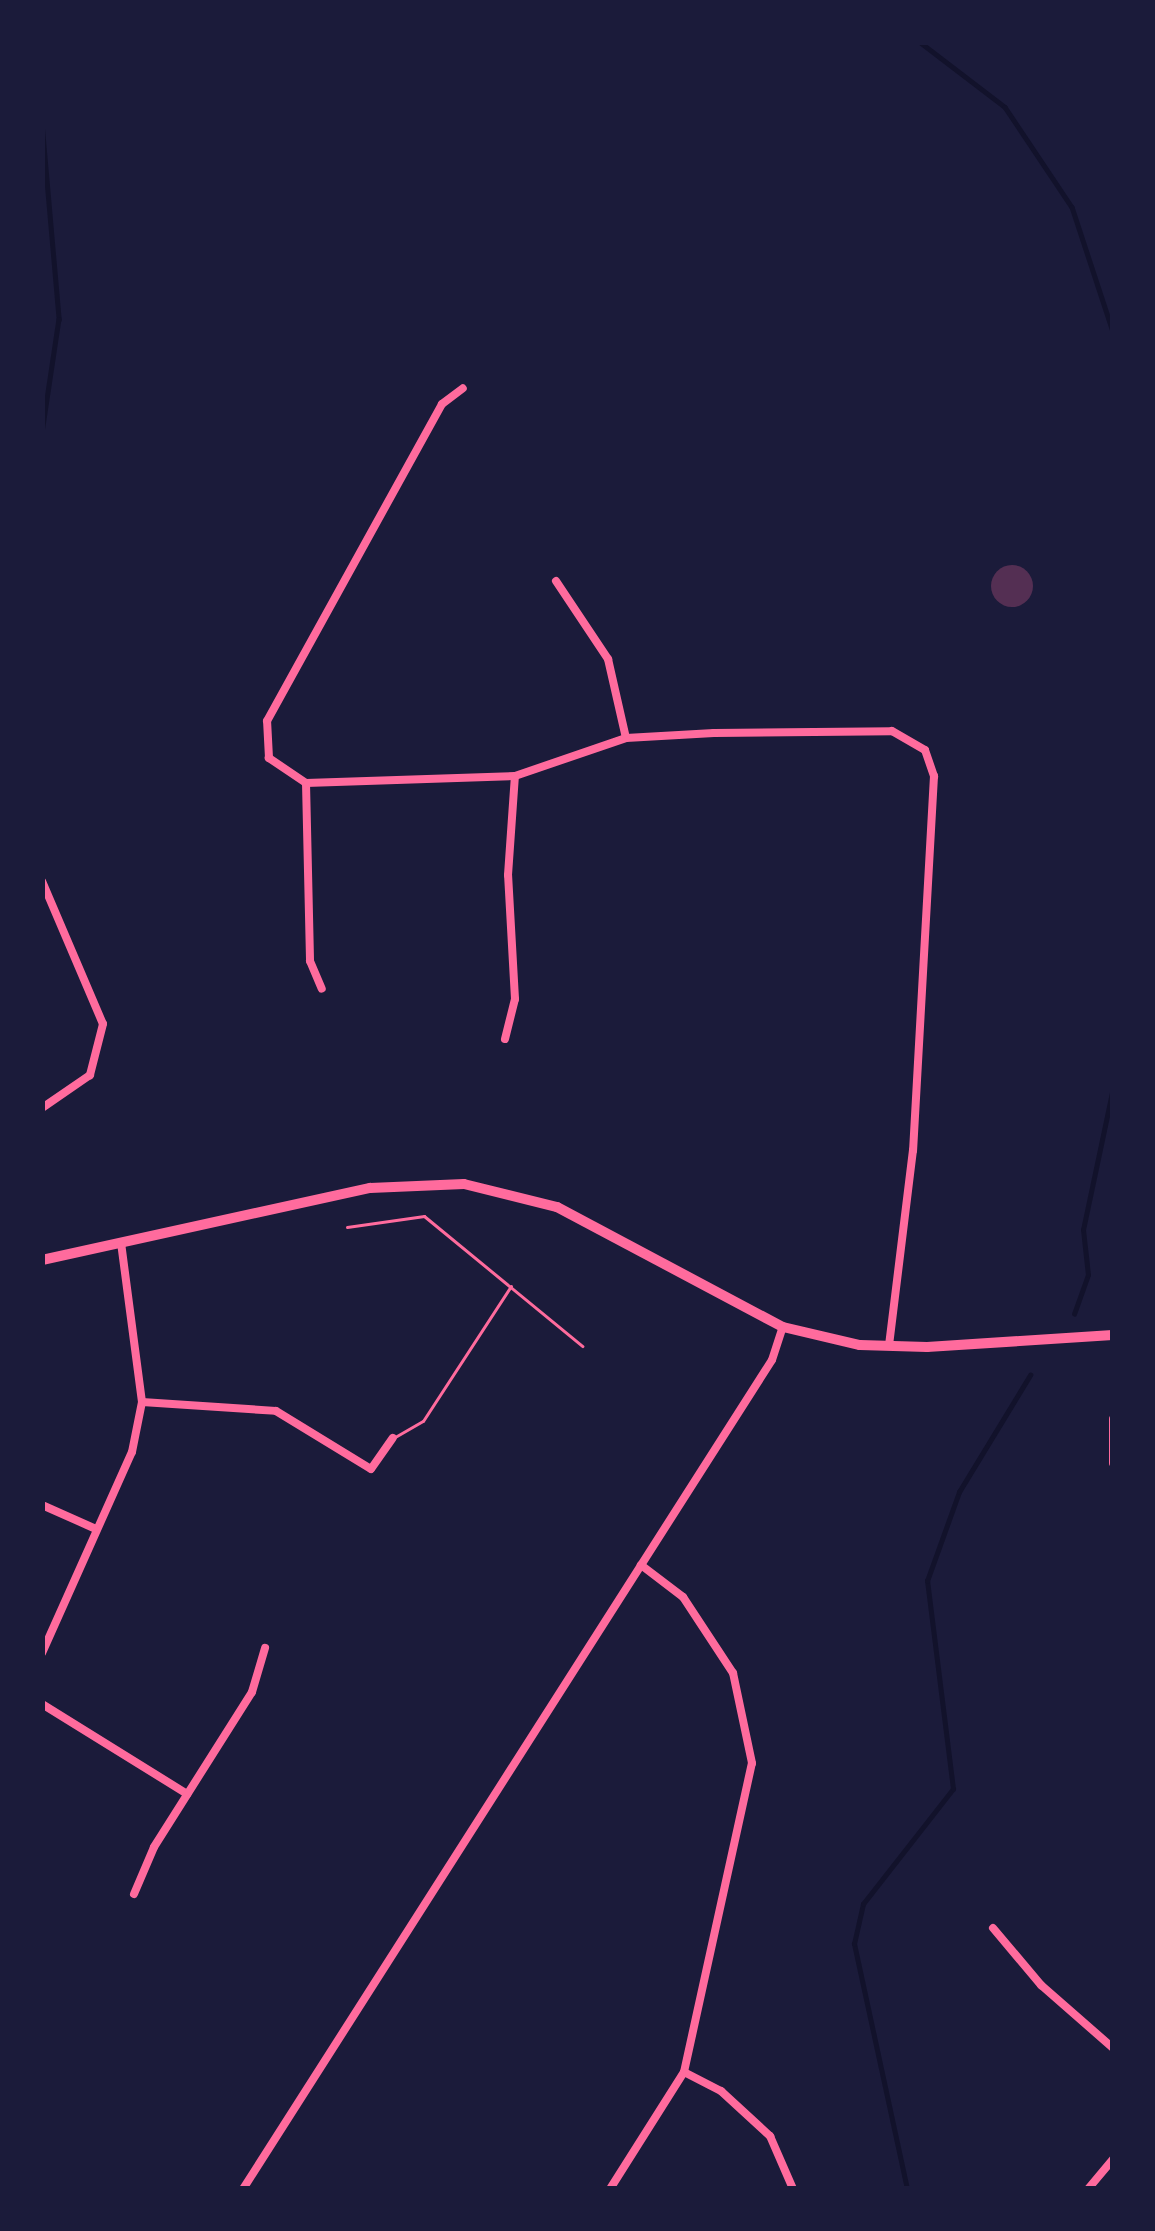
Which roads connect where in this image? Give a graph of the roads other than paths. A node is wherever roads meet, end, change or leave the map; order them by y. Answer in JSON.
{"nodes":[{"id":1,"x":463,"y":388,"type":"dead end"},
{"id":2,"x":556,"y":580,"type":"dead end"},
{"id":3,"x":626,"y":738,"type":"junction"},
{"id":4,"x":515,"y":776,"type":"junction"},
{"id":5,"x":306,"y":783,"type":"junction"},
{"id":6,"x":42,"y":881,"type":"edge"},
{"id":7,"x":322,"y":989,"type":"dead end"},
{"id":8,"x":505,"y":1039,"type":"dead end"},
{"id":9,"x":42,"y":1108,"type":"edge"},
{"id":10,"x":346,"y":1227,"type":"dead end"},
{"id":11,"x":121,"y":1244,"type":"junction"},
{"id":12,"x":42,"y":1260,"type":"edge"},
{"id":13,"x":511,"y":1286,"type":"junction"},
{"id":14,"x":783,"y":1327,"type":"junction"},
{"id":15,"x":1113,"y":1335,"type":"edge"},
{"id":16,"x":582,"y":1346,"type":"dead end"},
{"id":17,"x":889,"y":1346,"type":"junction"},
{"id":18,"x":142,"y":1402,"type":"junction"},
{"id":19,"x":1113,"y":1419,"type":"edge"},
{"id":20,"x":393,"y":1438,"type":"joint"},
{"id":21,"x":1113,"y":1463,"type":"edge"},
{"id":22,"x":42,"y":1505,"type":"edge"},
{"id":23,"x":96,"y":1529,"type":"junction"},
{"id":24,"x":641,"y":1565,"type":"junction"},
{"id":25,"x":265,"y":1648,"type":"dead end"},
{"id":26,"x":42,"y":1653,"type":"edge"},
{"id":27,"x":42,"y":1704,"type":"edge"},
{"id":28,"x":187,"y":1794,"type":"junction"},
{"id":29,"x":134,"y":1894,"type":"dead end"},
{"id":30,"x":993,"y":1928,"type":"dead end"},
{"id":31,"x":1113,"y":2048,"type":"edge"},
{"id":32,"x":684,"y":2072,"type":"junction"},
{"id":33,"x":1113,"y":2158,"type":"edge"},
{"id":34,"x":243,"y":2189,"type":"edge"},
{"id":35,"x":610,"y":2189,"type":"edge"},
{"id":36,"x":793,"y":2189,"type":"edge"},
{"id":37,"x":1088,"y":2189,"type":"edge"}],
"edges":[{"from":1,"to":5,"type":"street"},
{"from":2,"to":3,"type":"street"},
{"from":3,"to":4,"type":"street"},
{"from":3,"to":17,"type":"street"},
{"from":4,"to":5,"type":"street"},
{"from":4,"to":8,"type":"street"},
{"from":5,"to":7,"type":"street"},
{"from":6,"to":9,"type":"street"},
{"from":10,"to":13,"type":"lane"},
{"from":11,"to":12,"type":"main road"},
{"from":11,"to":14,"type":"main road"},
{"from":11,"to":18,"type":"street"},
{"from":13,"to":16,"type":"lane"},
{"from":13,"to":20,"type":"lane"},
{"from":14,"to":17,"type":"main road"},
{"from":14,"to":24,"type":"street"},
{"from":15,"to":17,"type":"main road"},
{"from":18,"to":20,"type":"street"},
{"from":18,"to":23,"type":"street"},
{"from":19,"to":21,"type":"street"},
{"from":22,"to":23,"type":"street"},
{"from":23,"to":26,"type":"street"},
{"from":24,"to":32,"type":"street"},
{"from":24,"to":34,"type":"street"},
{"from":25,"to":28,"type":"street"},
{"from":27,"to":28,"type":"street"},
{"from":28,"to":29,"type":"street"},
{"from":30,"to":31,"type":"street"},
{"from":32,"to":35,"type":"street"},
{"from":32,"to":36,"type":"street"},
{"from":33,"to":37,"type":"street"}]}
